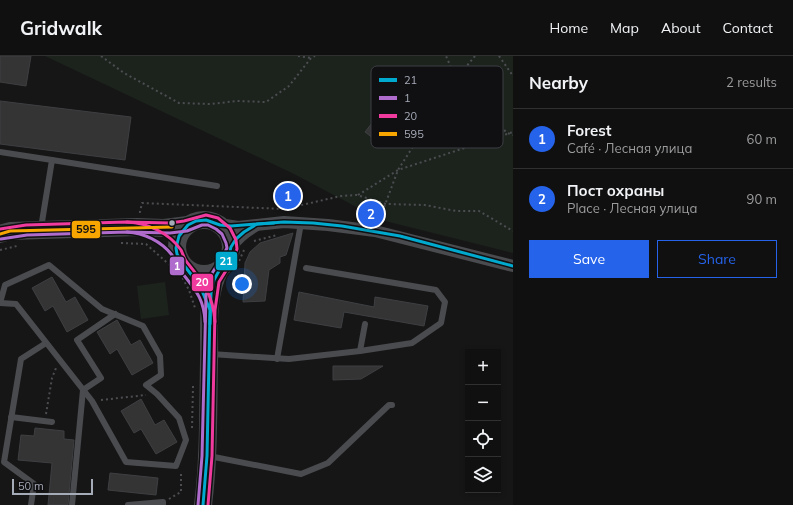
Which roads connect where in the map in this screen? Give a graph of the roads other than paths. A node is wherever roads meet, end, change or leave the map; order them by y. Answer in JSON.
{"nodes":[{"id":1,"x":0,"y":152,"type":"edge"},
{"id":2,"x":52,"y":160,"type":"junction"},
{"id":3,"x":217,"y":186,"type":"dead end"},
{"id":4,"x":135,"y":220,"type":"junction"},
{"id":5,"x":301,"y":223,"type":"junction"},
{"id":6,"x":219,"y":224,"type":"junction"},
{"id":7,"x":257,"y":224,"type":"junction"},
{"id":8,"x":188,"y":225,"type":"junction"},
{"id":9,"x":40,"y":230,"type":"junction"},
{"id":10,"x":0,"y":234,"type":"edge"},
{"id":11,"x":239,"y":246,"type":"junction"},
{"id":12,"x":177,"y":254,"type":"junction"},
{"id":13,"x":513,"y":266,"type":"edge"},
{"id":14,"x":306,"y":268,"type":"dead end"},
{"id":15,"x":189,"y":270,"type":"junction"},
{"id":16,"x":226,"y":273,"type":"junction"},
{"id":17,"x":0,"y":303,"type":"edge"},
{"id":18,"x":203,"y":311,"type":"junction"},
{"id":19,"x":115,"y":314,"type":"junction"},
{"id":20,"x":365,"y":324,"type":"dead end"},
{"id":21,"x":46,"y":343,"type":"junction"},
{"id":22,"x":360,"y":351,"type":"junction"},
{"id":23,"x":209,"y":354,"type":"junction"},
{"id":24,"x":277,"y":359,"type":"junction"},
{"id":25,"x":83,"y":390,"type":"junction"},
{"id":26,"x":392,"y":405,"type":"dead end"},
{"id":27,"x":11,"y":418,"type":"junction"},
{"id":28,"x":52,"y":422,"type":"dead end"},
{"id":29,"x":207,"y":456,"type":"junction"},
{"id":30,"x":205,"y":487,"type":"junction"},
{"id":31,"x":163,"y":504,"type":"edge"},
{"id":32,"x":31,"y":505,"type":"edge"},
{"id":33,"x":72,"y":505,"type":"edge"},
{"id":34,"x":128,"y":505,"type":"edge"},
{"id":35,"x":203,"y":505,"type":"edge"},
{"id":36,"x":211,"y":505,"type":"edge"}],
"edges":[{"from":1,"to":2,"type":"lane"},
{"from":2,"to":3,"type":"lane"},
{"from":2,"to":9,"type":"lane"},
{"from":4,"to":8,"type":"main road"},
{"from":4,"to":9,"type":"main road"},
{"from":4,"to":12,"type":"main road"},
{"from":5,"to":7,"type":"street"},
{"from":5,"to":13,"type":"street"},
{"from":5,"to":24,"type":"lane"},
{"from":6,"to":7,"type":"street"},
{"from":6,"to":8,"type":"main road"},
{"from":6,"to":11,"type":"main road"},
{"from":7,"to":11,"type":"street"},
{"from":8,"to":12,"type":"main road"},
{"from":9,"to":10,"type":"main road"},
{"from":11,"to":16,"type":"main road"},
{"from":12,"to":15,"type":"main road"},
{"from":14,"to":22,"type":"lane"},
{"from":15,"to":16,"type":"main road"},
{"from":15,"to":18,"type":"main road"},
{"from":16,"to":18,"type":"main road"},
{"from":17,"to":19,"type":"lane"},
{"from":17,"to":21,"type":"lane"},
{"from":18,"to":23,"type":"main road"},
{"from":19,"to":25,"type":"lane"},
{"from":19,"to":25,"type":"lane"},
{"from":20,"to":22,"type":"lane"},
{"from":21,"to":25,"type":"lane"},
{"from":21,"to":27,"type":"lane"},
{"from":22,"to":24,"type":"lane"},
{"from":23,"to":24,"type":"lane"},
{"from":23,"to":29,"type":"main road"},
{"from":25,"to":33,"type":"lane"},
{"from":26,"to":29,"type":"lane"},
{"from":27,"to":28,"type":"lane"},
{"from":27,"to":32,"type":"lane"},
{"from":29,"to":30,"type":"main road"},
{"from":30,"to":35,"type":"main road"},
{"from":30,"to":36,"type":"lane"},
{"from":31,"to":34,"type":"lane"}]}
